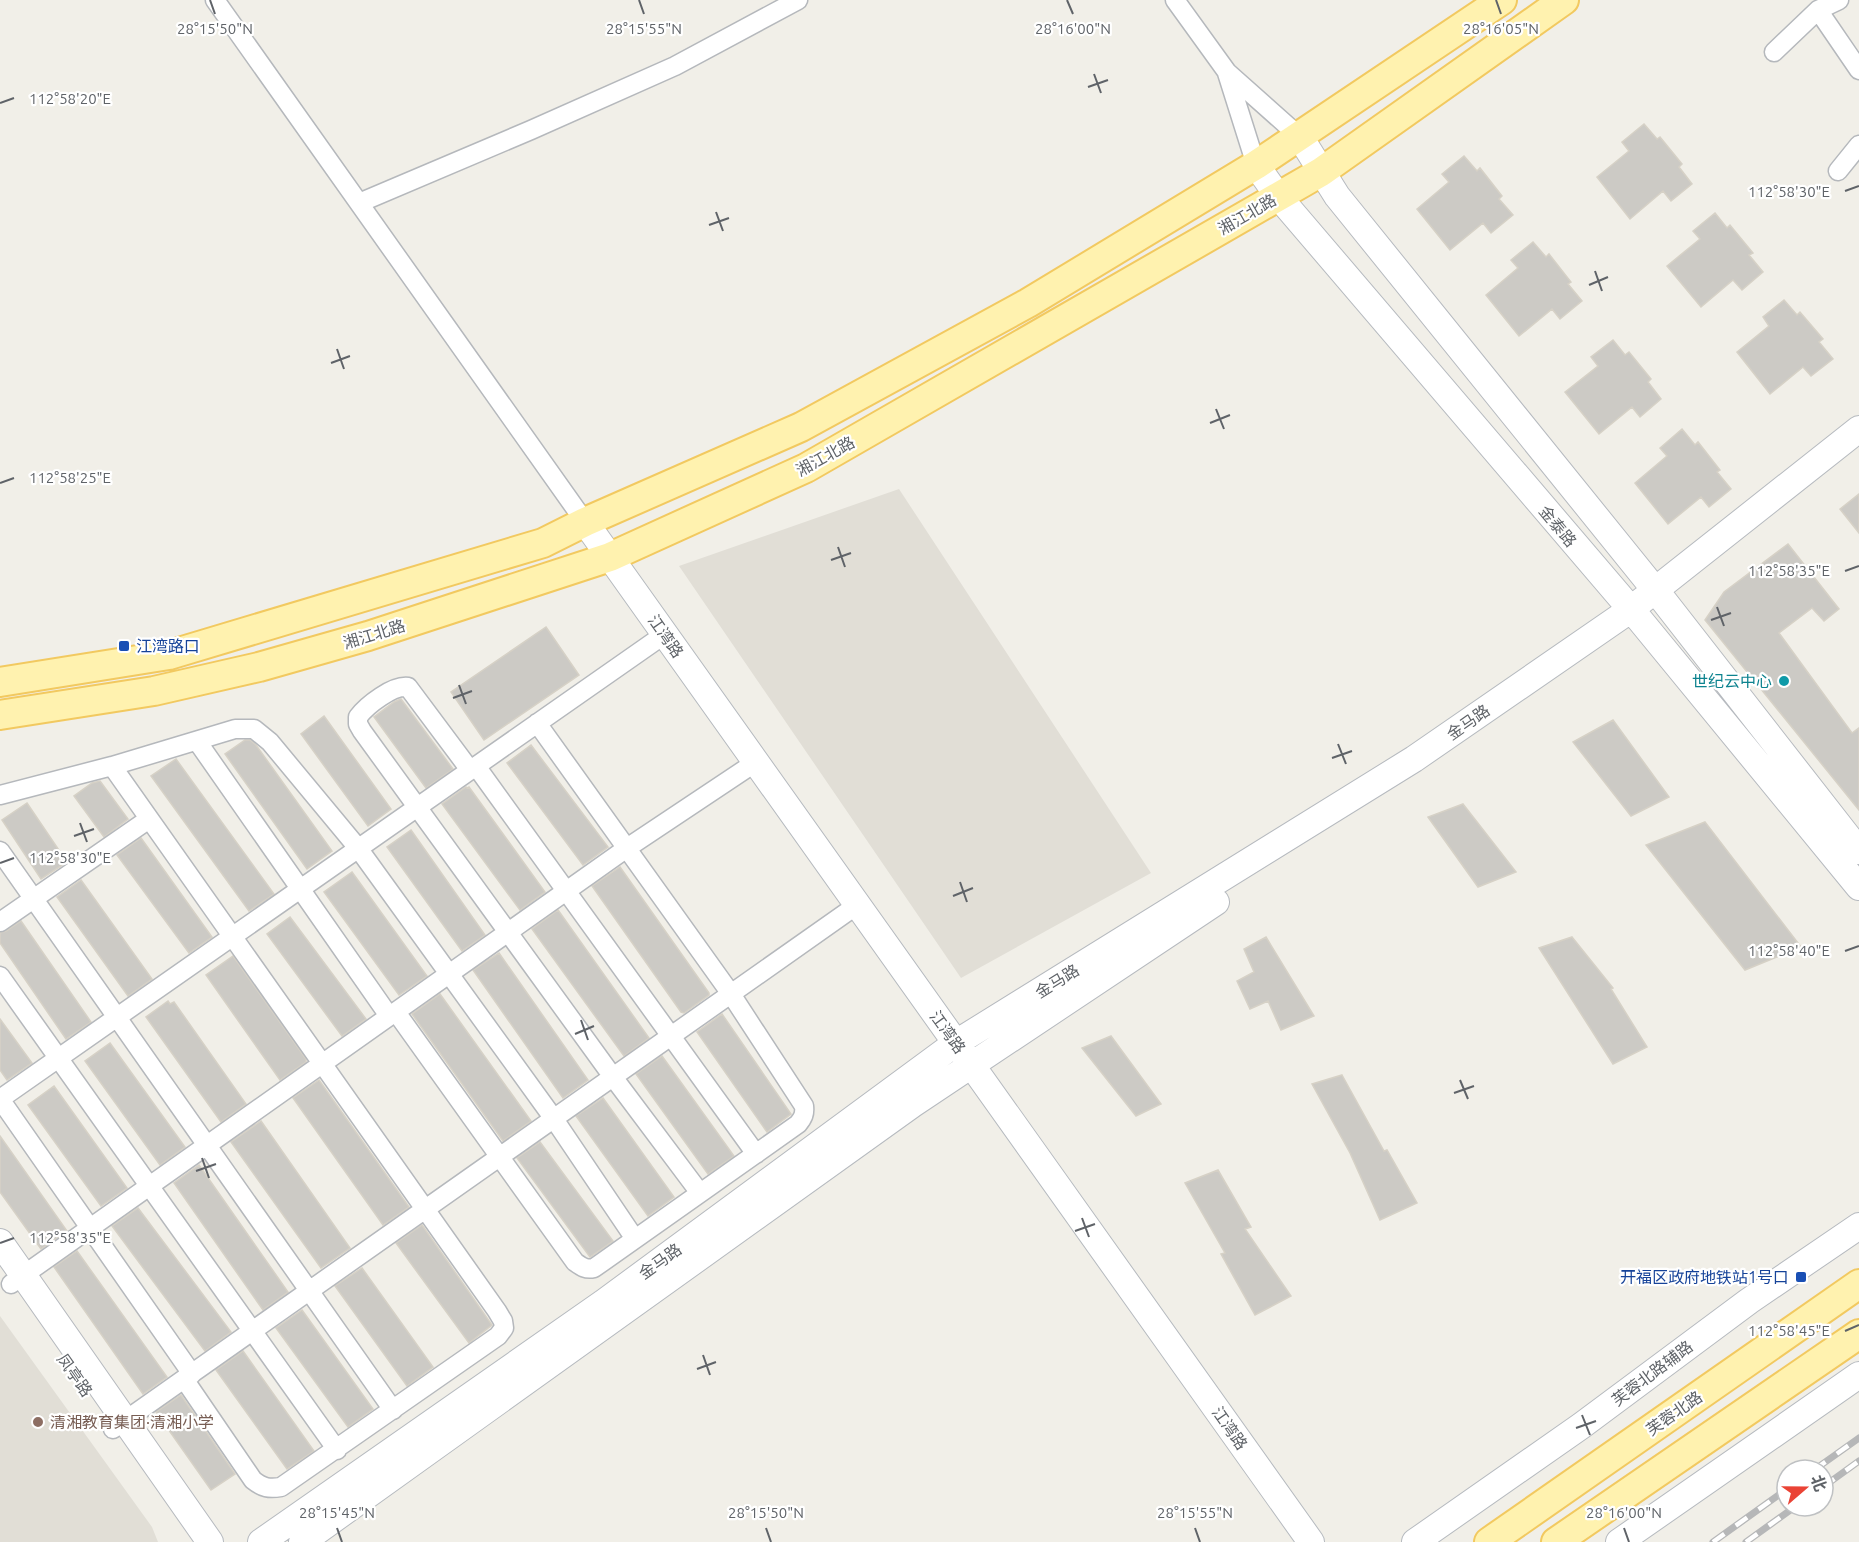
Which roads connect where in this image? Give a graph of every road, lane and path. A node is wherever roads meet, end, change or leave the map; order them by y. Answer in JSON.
{"nodes":[{"id":1,"x":215,"y":0,"type":"edge"},
{"id":2,"x":798,"y":0,"type":"edge"},
{"id":3,"x":1175,"y":0,"type":"edge"},
{"id":4,"x":1502,"y":0,"type":"edge"},
{"id":5,"x":1564,"y":0,"type":"edge"},
{"id":6,"x":1839,"y":0,"type":"edge"},
{"id":7,"x":1818,"y":10,"type":"junction"},
{"id":8,"x":1774,"y":52,"type":"dead end"},
{"id":9,"x":1859,"y":70,"type":"edge"},
{"id":10,"x":1227,"y":72,"type":"junction"},
{"id":11,"x":1300,"y":137,"type":"junction"},
{"id":12,"x":1859,"y":145,"type":"edge"},
{"id":13,"x":1256,"y":165,"type":"junction"},
{"id":14,"x":1838,"y":171,"type":"dead end"},
{"id":15,"x":1321,"y":172,"type":"junction"},
{"id":16,"x":1278,"y":196,"type":"junction"},
{"id":17,"x":359,"y":203,"type":"junction"},
{"id":18,"x":1859,"y":429,"type":"edge"},
{"id":19,"x":1859,"y":447,"type":"edge"},
{"id":20,"x":585,"y":522,"type":"junction"},
{"id":21,"x":610,"y":557,"type":"junction"},
{"id":22,"x":1659,"y":596,"type":"junction"},
{"id":23,"x":1635,"y":615,"type":"junction"},
{"id":24,"x":665,"y":634,"type":"junction"},
{"id":25,"x":0,"y":682,"type":"edge"},
{"id":26,"x":0,"y":716,"type":"edge"},
{"id":27,"x":537,"y":723,"type":"junction"},
{"id":28,"x":197,"y":741,"type":"junction"},
{"id":29,"x":756,"y":762,"type":"junction"},
{"id":30,"x":112,"y":766,"type":"junction"},
{"id":31,"x":473,"y":768,"type":"junction"},
{"id":32,"x":0,"y":795,"type":"edge"},
{"id":33,"x":418,"y":807,"type":"junction"},
{"id":34,"x":148,"y":819,"type":"junction"},
{"id":35,"x":358,"y":848,"type":"junction"},
{"id":36,"x":627,"y":848,"type":"junction"},
{"id":37,"x":0,"y":850,"type":"edge"},
{"id":38,"x":1853,"y":851,"type":"edge"},
{"id":39,"x":1859,"y":887,"type":"edge"},
{"id":40,"x":300,"y":889,"type":"junction"},
{"id":41,"x":566,"y":891,"type":"junction"},
{"id":42,"x":34,"y":899,"type":"junction"},
{"id":43,"x":857,"y":905,"type":"junction"},
{"id":44,"x":0,"y":922,"type":"edge"},
{"id":45,"x":508,"y":932,"type":"junction"},
{"id":46,"x":232,"y":937,"type":"junction"},
{"id":47,"x":450,"y":974,"type":"junction"},
{"id":48,"x":0,"y":976,"type":"edge"},
{"id":49,"x":731,"y":994,"type":"junction"},
{"id":50,"x":393,"y":1014,"type":"junction"},
{"id":51,"x":117,"y":1017,"type":"junction"},
{"id":52,"x":671,"y":1036,"type":"junction"},
{"id":53,"x":956,"y":1043,"type":"junction"},
{"id":54,"x":58,"y":1058,"type":"junction"},
{"id":55,"x":322,"y":1064,"type":"junction"},
{"id":56,"x":971,"y":1065,"type":"junction"},
{"id":57,"x":613,"y":1077,"type":"junction"},
{"id":58,"x":0,"y":1099,"type":"edge"},
{"id":59,"x":554,"y":1119,"type":"junction"},
{"id":60,"x":207,"y":1145,"type":"junction"},
{"id":61,"x":756,"y":1154,"type":"junction"},
{"id":62,"x":500,"y":1157,"type":"junction"},
{"id":63,"x":149,"y":1186,"type":"junction"},
{"id":64,"x":700,"y":1193,"type":"junction"},
{"id":65,"x":425,"y":1210,"type":"junction"},
{"id":66,"x":1859,"y":1226,"type":"edge"},
{"id":67,"x":90,"y":1228,"type":"junction"},
{"id":68,"x":635,"y":1239,"type":"junction"},
{"id":69,"x":0,"y":1242,"type":"edge"},
{"id":70,"x":11,"y":1276,"type":"edge"},
{"id":71,"x":1859,"y":1284,"type":"edge"},
{"id":72,"x":309,"y":1291,"type":"junction"},
{"id":73,"x":252,"y":1331,"type":"junction"},
{"id":74,"x":1859,"y":1334,"type":"edge"},
{"id":75,"x":1859,"y":1375,"type":"edge"},
{"id":76,"x":188,"y":1376,"type":"junction"},
{"id":77,"x":393,"y":1410,"type":"junction"},
{"id":78,"x":119,"y":1425,"type":"junction"},
{"id":79,"x":337,"y":1450,"type":"junction"},
{"id":80,"x":188,"y":1542,"type":"edge"},
{"id":81,"x":210,"y":1542,"type":"edge"},
{"id":82,"x":261,"y":1542,"type":"edge"},
{"id":83,"x":302,"y":1542,"type":"edge"},
{"id":84,"x":1311,"y":1542,"type":"edge"},
{"id":85,"x":1415,"y":1542,"type":"edge"},
{"id":86,"x":1489,"y":1542,"type":"edge"},
{"id":87,"x":1556,"y":1542,"type":"edge"},
{"id":88,"x":1619,"y":1542,"type":"edge"}],
"edges":[{"from":1,"to":17,"type":"street"},
{"from":2,"to":17,"type":"street"},
{"from":3,"to":10,"type":"street"},
{"from":4,"to":11,"type":"main road"},
{"from":5,"to":15,"type":"main road","name":"湘江北路"},
{"from":6,"to":7,"type":"street"},
{"from":7,"to":8,"type":"street"},
{"from":7,"to":9,"type":"street"},
{"from":10,"to":11,"type":"street"},
{"from":10,"to":13,"type":"street"},
{"from":11,"to":13,"type":"main road"},
{"from":11,"to":15,"type":"street"},
{"from":12,"to":14,"type":"street"},
{"from":13,"to":16,"type":"street","name":"金泰路"},
{"from":13,"to":20,"type":"main road"},
{"from":15,"to":16,"type":"main road","name":"湘江北路"},
{"from":15,"to":22,"type":"street"},
{"from":16,"to":21,"type":"main road","name":"湘江北路"},
{"from":16,"to":23,"type":"street","name":"金泰路"},
{"from":17,"to":20,"type":"street"},
{"from":18,"to":22,"type":"street","name":"金马路"},
{"from":19,"to":22,"type":"street","name":"金马路"},
{"from":20,"to":21,"type":"street","name":"江湾路"},
{"from":20,"to":25,"type":"main road"},
{"from":21,"to":24,"type":"street","name":"江湾路"},
{"from":21,"to":26,"type":"main road","name":"湘江北路"},
{"from":22,"to":23,"type":"street","name":"金马路"},
{"from":22,"to":38,"type":"street"},
{"from":23,"to":38,"type":"street","name":"金泰路"},
{"from":23,"to":53,"type":"street","name":"金马路"},
{"from":23,"to":56,"type":"street","name":"金马路"},
{"from":24,"to":27,"type":"street"},
{"from":24,"to":29,"type":"street","name":"江湾路"},
{"from":27,"to":31,"type":"street"},
{"from":27,"to":36,"type":"street"},
{"from":28,"to":30,"type":"street"},
{"from":28,"to":35,"type":"street"},
{"from":28,"to":40,"type":"street"},
{"from":29,"to":36,"type":"street"},
{"from":29,"to":43,"type":"street","name":"江湾路"},
{"from":30,"to":32,"type":"street"},
{"from":30,"to":34,"type":"street"},
{"from":31,"to":33,"type":"street"},
{"from":31,"to":33,"type":"street"},
{"from":31,"to":41,"type":"street"},
{"from":33,"to":35,"type":"street"},
{"from":33,"to":45,"type":"street"},
{"from":34,"to":42,"type":"street"},
{"from":34,"to":46,"type":"street"},
{"from":35,"to":40,"type":"street"},
{"from":35,"to":47,"type":"street"},
{"from":36,"to":41,"type":"street"},
{"from":36,"to":49,"type":"street"},
{"from":37,"to":42,"type":"street"},
{"from":38,"to":39,"type":"street","name":"金泰路"},
{"from":40,"to":46,"type":"street"},
{"from":40,"to":50,"type":"street"},
{"from":41,"to":45,"type":"street"},
{"from":41,"to":52,"type":"street"},
{"from":42,"to":44,"type":"street"},
{"from":42,"to":51,"type":"street"},
{"from":43,"to":49,"type":"street"},
{"from":43,"to":53,"type":"street","name":"江湾路"},
{"from":45,"to":47,"type":"street"},
{"from":45,"to":57,"type":"street"},
{"from":46,"to":51,"type":"street"},
{"from":46,"to":55,"type":"street"},
{"from":47,"to":50,"type":"street"},
{"from":47,"to":59,"type":"street"},
{"from":48,"to":54,"type":"street"},
{"from":49,"to":52,"type":"street"},
{"from":49,"to":61,"type":"street"},
{"from":50,"to":55,"type":"street"},
{"from":50,"to":62,"type":"street"},
{"from":51,"to":54,"type":"street"},
{"from":51,"to":60,"type":"street"},
{"from":52,"to":57,"type":"street"},
{"from":52,"to":61,"type":"street"},
{"from":53,"to":56,"type":"street","name":"江湾路"},
{"from":53,"to":82,"type":"street","name":"金马路"},
{"from":54,"to":58,"type":"street"},
{"from":54,"to":63,"type":"street"},
{"from":55,"to":60,"type":"street"},
{"from":55,"to":65,"type":"street"},
{"from":56,"to":83,"type":"street","name":"金马路"},
{"from":56,"to":84,"type":"street","name":"江湾路"},
{"from":57,"to":59,"type":"street"},
{"from":57,"to":64,"type":"street"},
{"from":58,"to":67,"type":"street"},
{"from":59,"to":62,"type":"street"},
{"from":59,"to":68,"type":"street"},
{"from":60,"to":63,"type":"street"},
{"from":60,"to":72,"type":"street"},
{"from":61,"to":64,"type":"street"},
{"from":62,"to":65,"type":"street"},
{"from":62,"to":68,"type":"street"},
{"from":63,"to":67,"type":"street"},
{"from":63,"to":73,"type":"street"},
{"from":64,"to":68,"type":"street"},
{"from":65,"to":72,"type":"street"},
{"from":65,"to":77,"type":"street"},
{"from":66,"to":85,"type":"street","name":"芙蓉北路辅路"},
{"from":67,"to":70,"type":"street"},
{"from":67,"to":76,"type":"street"},
{"from":69,"to":70,"type":"street","name":"凤亭路"},
{"from":70,"to":78,"type":"street","name":"凤亭路"},
{"from":71,"to":86,"type":"main road","name":"芙蓉北路"},
{"from":72,"to":73,"type":"street"},
{"from":72,"to":77,"type":"street"},
{"from":73,"to":76,"type":"street"},
{"from":73,"to":79,"type":"street"},
{"from":74,"to":87,"type":"main road"},
{"from":75,"to":88,"type":"street"},
{"from":76,"to":78,"type":"street"},
{"from":76,"to":79,"type":"street"},
{"from":77,"to":79,"type":"street"},
{"from":78,"to":80,"type":"street","name":"凤亭路"},
{"from":78,"to":81,"type":"street"}]}
